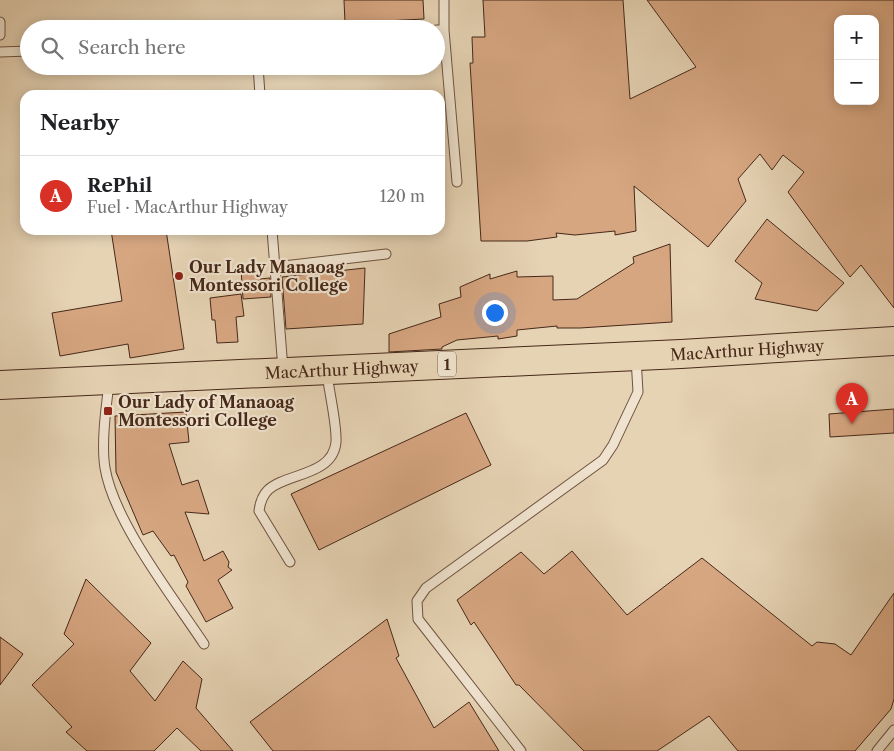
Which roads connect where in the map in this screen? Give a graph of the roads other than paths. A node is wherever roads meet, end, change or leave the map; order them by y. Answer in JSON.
{"nodes":[{"id":1,"x":444,"y":0,"type":"edge"},
{"id":2,"x":441,"y":20,"type":"edge"},
{"id":3,"x":0,"y":22,"type":"edge"},
{"id":4,"x":0,"y":35,"type":"edge"},
{"id":5,"x":20,"y":51,"type":"edge"},
{"id":6,"x":0,"y":52,"type":"edge"},
{"id":7,"x":259,"y":75,"type":"edge"},
{"id":8,"x":445,"y":75,"type":"edge"},
{"id":9,"x":260,"y":90,"type":"edge"},
{"id":10,"x":457,"y":182,"type":"dead end"},
{"id":11,"x":272,"y":235,"type":"edge"},
{"id":12,"x":386,"y":254,"type":"dead end"},
{"id":13,"x":275,"y":267,"type":"junction"},
{"id":14,"x":894,"y":341,"type":"edge"},
{"id":15,"x":636,"y":356,"type":"junction"},
{"id":16,"x":326,"y":370,"type":"junction"},
{"id":17,"x":284,"y":373,"type":"junction"},
{"id":18,"x":110,"y":381,"type":"junction"},
{"id":19,"x":0,"y":385,"type":"edge"},
{"id":20,"x":290,"y":562,"type":"dead end"},
{"id":21,"x":204,"y":644,"type":"dead end"},
{"id":22,"x":894,"y":730,"type":"edge"},
{"id":23,"x":521,"y":751,"type":"edge"},
{"id":24,"x":877,"y":751,"type":"edge"}],
"edges":[{"from":1,"to":2,"type":"lane"},
{"from":3,"to":4,"type":"lane"},
{"from":5,"to":6,"type":"lane"},
{"from":7,"to":9,"type":"lane"},
{"from":8,"to":10,"type":"lane"},
{"from":11,"to":13,"type":"lane"},
{"from":12,"to":13,"type":"lane"},
{"from":13,"to":17,"type":"lane"},
{"from":14,"to":15,"type":"highway","name":"MacArthur Highway","number":"1"},
{"from":15,"to":16,"type":"highway","name":"MacArthur Highway","number":"1"},
{"from":15,"to":23,"type":"lane"},
{"from":16,"to":17,"type":"highway","name":"MacArthur Highway","number":"1"},
{"from":16,"to":20,"type":"lane"},
{"from":17,"to":18,"type":"highway","name":"MacArthur Highway","number":"1"},
{"from":18,"to":19,"type":"highway","name":"MacArthur Highway","number":"1"},
{"from":18,"to":21,"type":"lane"},
{"from":22,"to":24,"type":"lane"}]}
